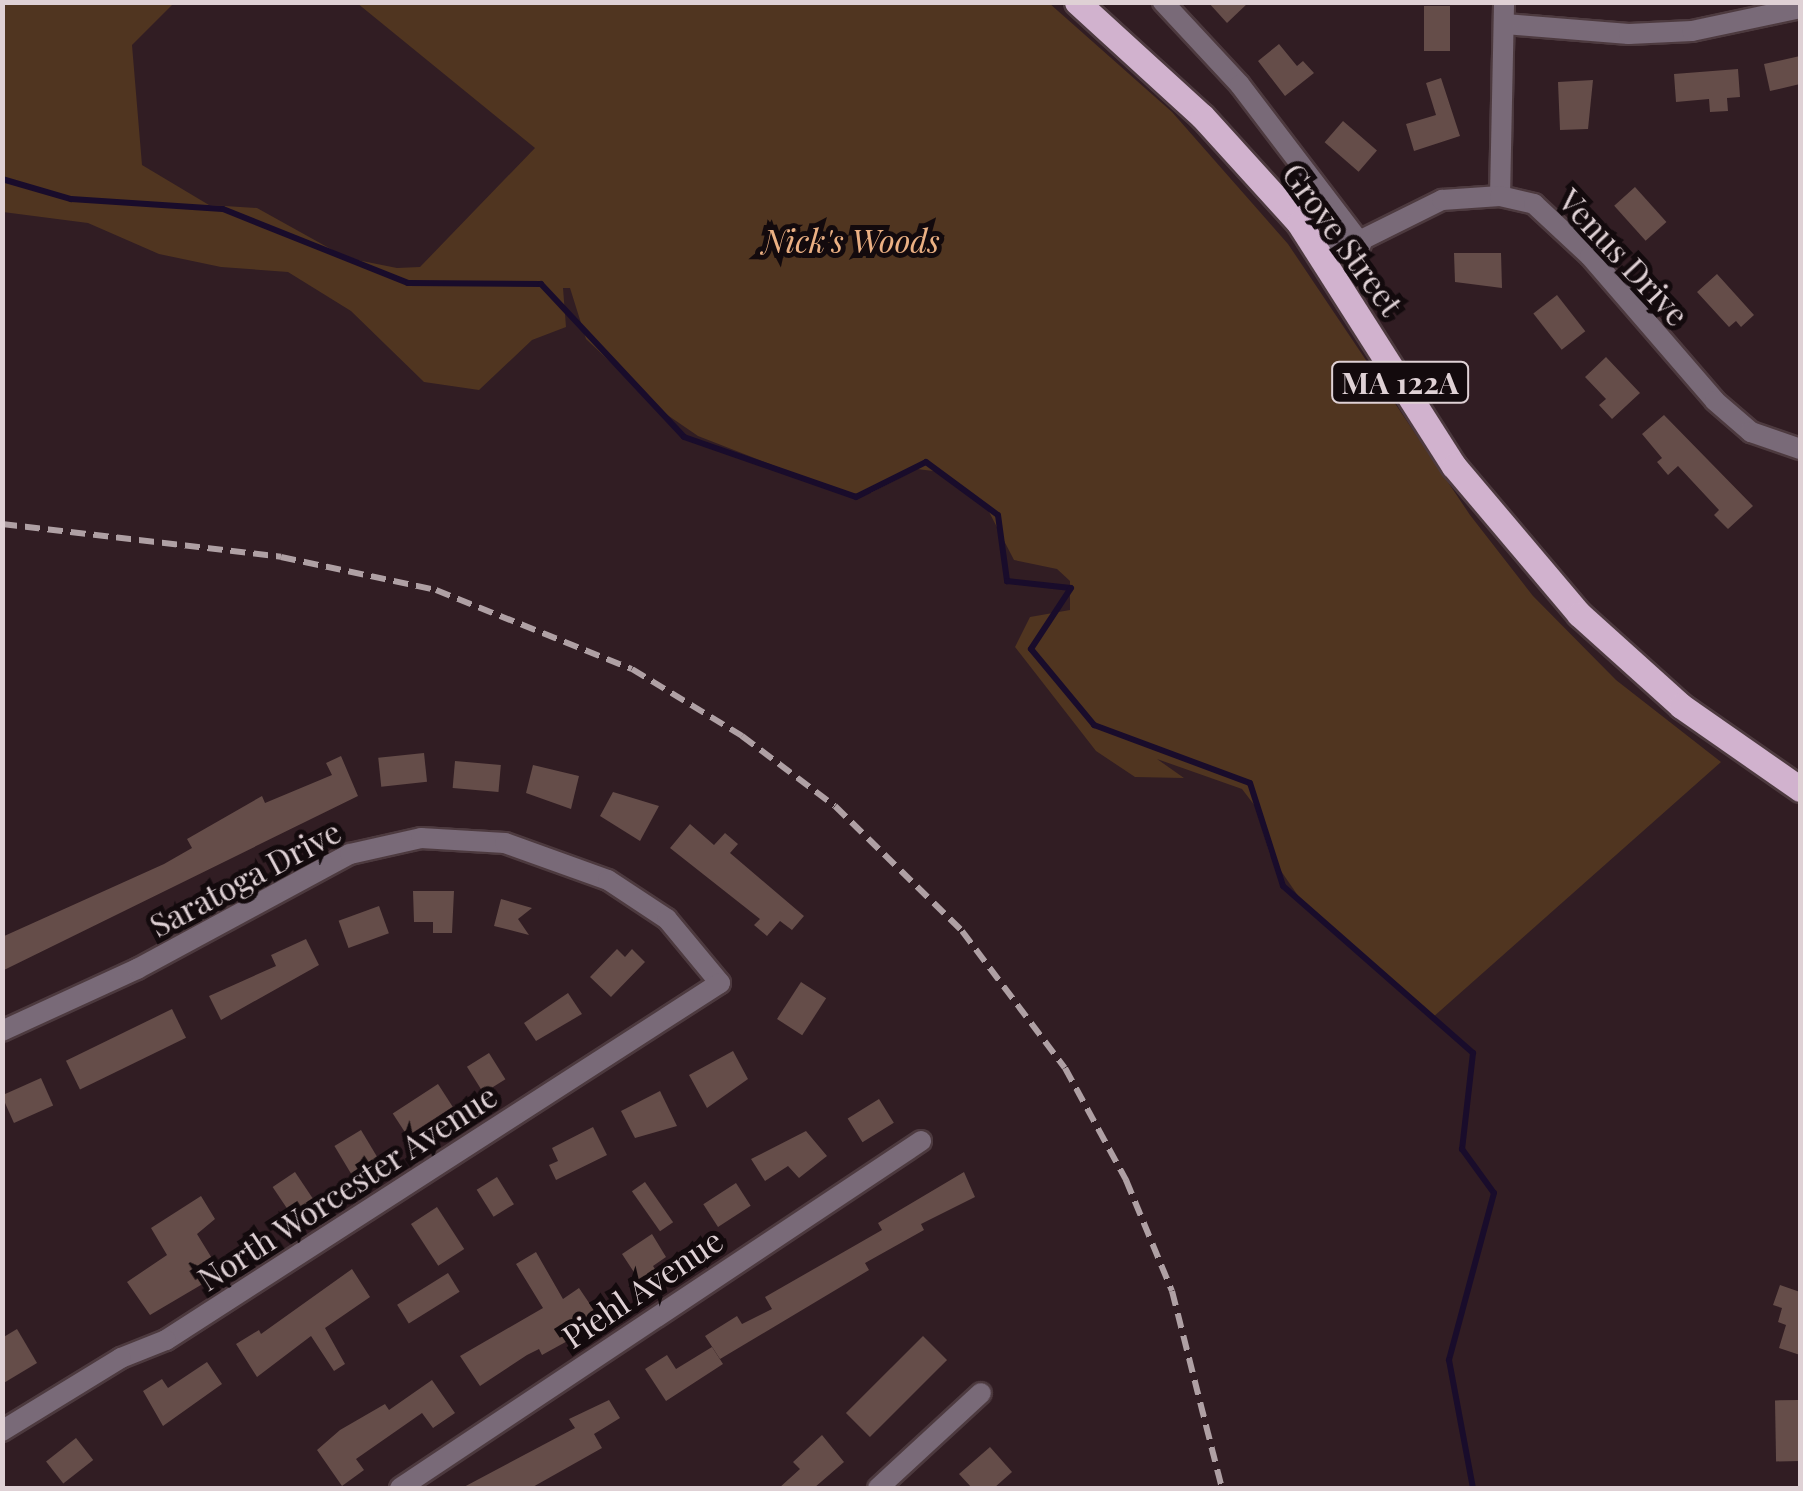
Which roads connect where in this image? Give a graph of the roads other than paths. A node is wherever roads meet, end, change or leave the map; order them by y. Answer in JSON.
{"nodes":[{"id":1,"x":1077,"y":2,"type":"edge"},
{"id":2,"x":1163,"y":2,"type":"edge"},
{"id":3,"x":1800,"y":8,"type":"edge"},
{"id":4,"x":1504,"y":13,"type":"edge"},
{"id":5,"x":1500,"y":196,"type":"junction"},
{"id":6,"x":1360,"y":244,"type":"junction"},
{"id":7,"x":1323,"y":259,"type":"junction"},
{"id":8,"x":1800,"y":449,"type":"edge"},
{"id":9,"x":1800,"y":789,"type":"edge"},
{"id":10,"x":720,"y":983,"type":"joint"},
{"id":11,"x":2,"y":1030,"type":"edge"},
{"id":12,"x":921,"y":1141,"type":"dead end"},
{"id":13,"x":981,"y":1393,"type":"dead end"},
{"id":14,"x":2,"y":1431,"type":"edge"},
{"id":15,"x":424,"y":1482,"type":"edge"},
{"id":16,"x":400,"y":1488,"type":"edge"},
{"id":17,"x":878,"y":1488,"type":"edge"}],
"edges":[{"from":1,"to":7,"type":"main road","name":"Grove Street","number":"MA 122A"},
{"from":2,"to":6,"type":"street"},
{"from":3,"to":4,"type":"street"},
{"from":4,"to":5,"type":"street"},
{"from":5,"to":6,"type":"street","name":"Venus Drive"},
{"from":5,"to":8,"type":"street","name":"Venus Drive"},
{"from":6,"to":7,"type":"street","name":"Venus Drive"},
{"from":7,"to":9,"type":"main road","name":"Grove Street","number":"MA 122A"},
{"from":10,"to":11,"type":"street","name":"Saratoga Drive"},
{"from":10,"to":14,"type":"street","name":"North Worcester Avenue"},
{"from":12,"to":15,"type":"street","name":"Piehl Avenue"},
{"from":13,"to":17,"type":"street"},
{"from":15,"to":16,"type":"street","name":"Piehl Avenue"}]}
